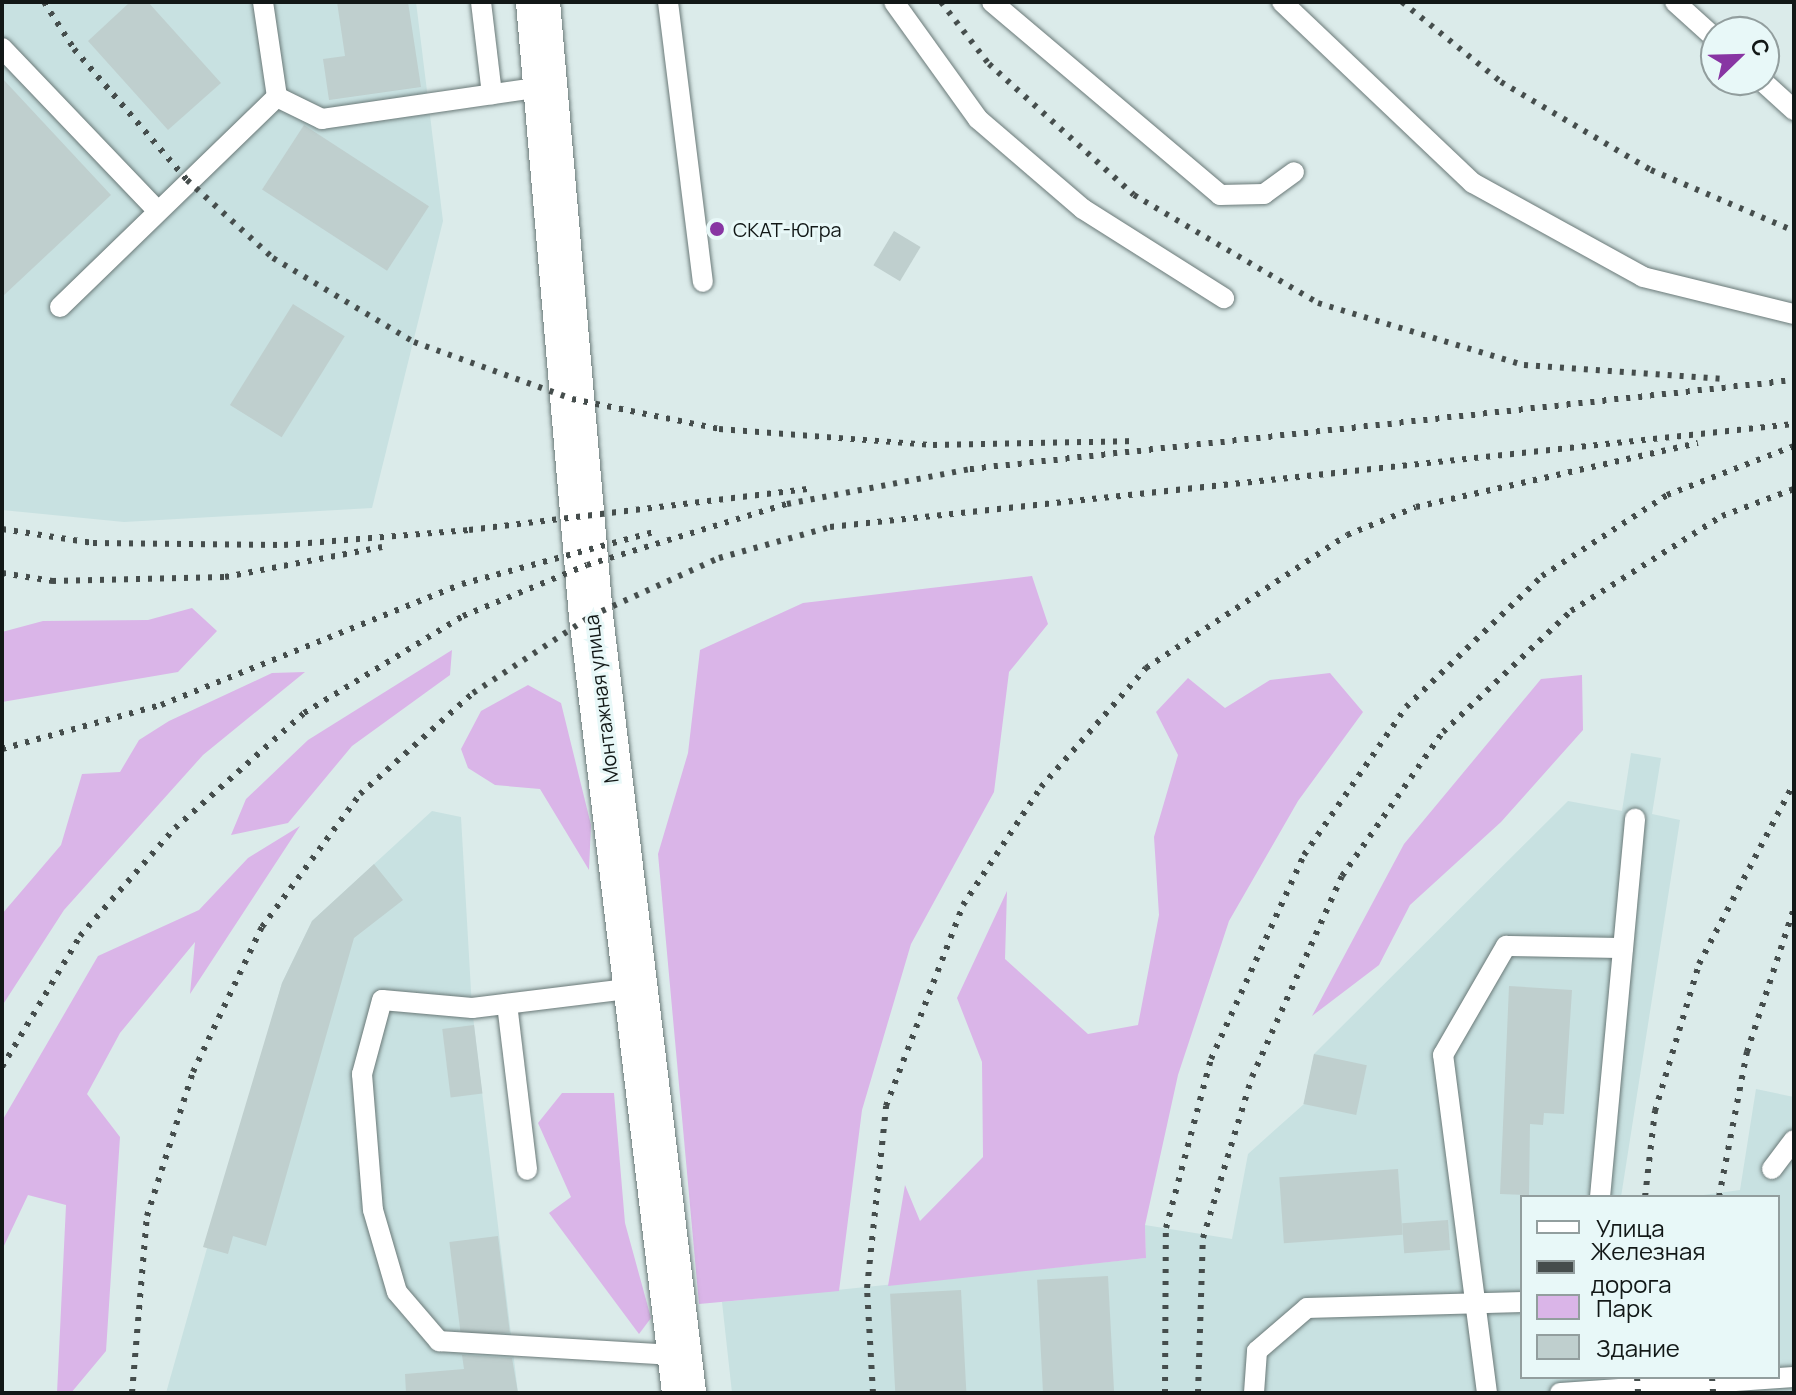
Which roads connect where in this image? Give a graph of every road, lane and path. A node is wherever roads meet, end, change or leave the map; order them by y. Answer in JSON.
{"nodes":[{"id":1,"x":263,"y":2,"type":"edge"},
{"id":2,"x":481,"y":2,"type":"edge"},
{"id":3,"x":538,"y":2,"type":"edge"},
{"id":4,"x":668,"y":2,"type":"edge"},
{"id":5,"x":894,"y":2,"type":"edge"},
{"id":6,"x":992,"y":2,"type":"edge"},
{"id":7,"x":1282,"y":2,"type":"edge"},
{"id":8,"x":1675,"y":2,"type":"edge"},
{"id":9,"x":1700,"y":25,"type":"edge"},
{"id":10,"x":2,"y":48,"type":"edge"},
{"id":11,"x":547,"y":86,"type":"junction"},
{"id":12,"x":492,"y":94,"type":"junction"},
{"id":13,"x":1779,"y":96,"type":"edge"},
{"id":14,"x":277,"y":97,"type":"junction"},
{"id":15,"x":1794,"y":110,"type":"edge"},
{"id":16,"x":1294,"y":172,"type":"dead end"},
{"id":17,"x":157,"y":210,"type":"junction"},
{"id":18,"x":703,"y":282,"type":"dead end"},
{"id":19,"x":1224,"y":298,"type":"dead end"},
{"id":20,"x":60,"y":307,"type":"dead end"},
{"id":21,"x":1794,"y":314,"type":"edge"},
{"id":22,"x":1635,"y":819,"type":"dead end"},
{"id":23,"x":1623,"y":948,"type":"junction"},
{"id":24,"x":635,"y":988,"type":"junction"},
{"id":25,"x":507,"y":1004,"type":"junction"},
{"id":26,"x":1794,"y":1140,"type":"edge"},
{"id":27,"x":1772,"y":1169,"type":"dead end"},
{"id":28,"x":527,"y":1170,"type":"dead end"},
{"id":29,"x":1600,"y":1195,"type":"edge"},
{"id":30,"x":1520,"y":1302,"type":"edge"},
{"id":31,"x":1474,"y":1303,"type":"junction"},
{"id":32,"x":680,"y":1374,"type":"edge"},
{"id":33,"x":1773,"y":1379,"type":"edge"},
{"id":34,"x":1592,"y":1383,"type":"edge"},
{"id":35,"x":1676,"y":1388,"type":"edge"},
{"id":36,"x":1254,"y":1393,"type":"edge"},
{"id":37,"x":1487,"y":1393,"type":"edge"},
{"id":38,"x":1560,"y":1393,"type":"edge"}],
"edges":[{"from":1,"to":14,"type":"lane"},
{"from":2,"to":12,"type":"lane"},
{"from":3,"to":11,"type":"street","name":"Монтажная улица"},
{"from":4,"to":18,"type":"lane"},
{"from":5,"to":19,"type":"lane"},
{"from":6,"to":16,"type":"lane"},
{"from":7,"to":21,"type":"lane"},
{"from":8,"to":9,"type":"lane"},
{"from":10,"to":17,"type":"lane"},
{"from":11,"to":12,"type":"lane"},
{"from":11,"to":24,"type":"street","name":"Монтажная улица"},
{"from":12,"to":14,"type":"lane"},
{"from":13,"to":15,"type":"lane"},
{"from":14,"to":17,"type":"lane"},
{"from":17,"to":20,"type":"lane"},
{"from":22,"to":23,"type":"lane"},
{"from":23,"to":29,"type":"lane"},
{"from":23,"to":31,"type":"lane"},
{"from":24,"to":25,"type":"lane"},
{"from":24,"to":32,"type":"street","name":"Монтажная улица"},
{"from":25,"to":28,"type":"lane"},
{"from":25,"to":32,"type":"lane"},
{"from":26,"to":27,"type":"lane"},
{"from":30,"to":31,"type":"lane"},
{"from":31,"to":36,"type":"lane"},
{"from":31,"to":37,"type":"lane"},
{"from":33,"to":35,"type":"lane"},
{"from":34,"to":35,"type":"lane"},
{"from":34,"to":38,"type":"lane"}]}
